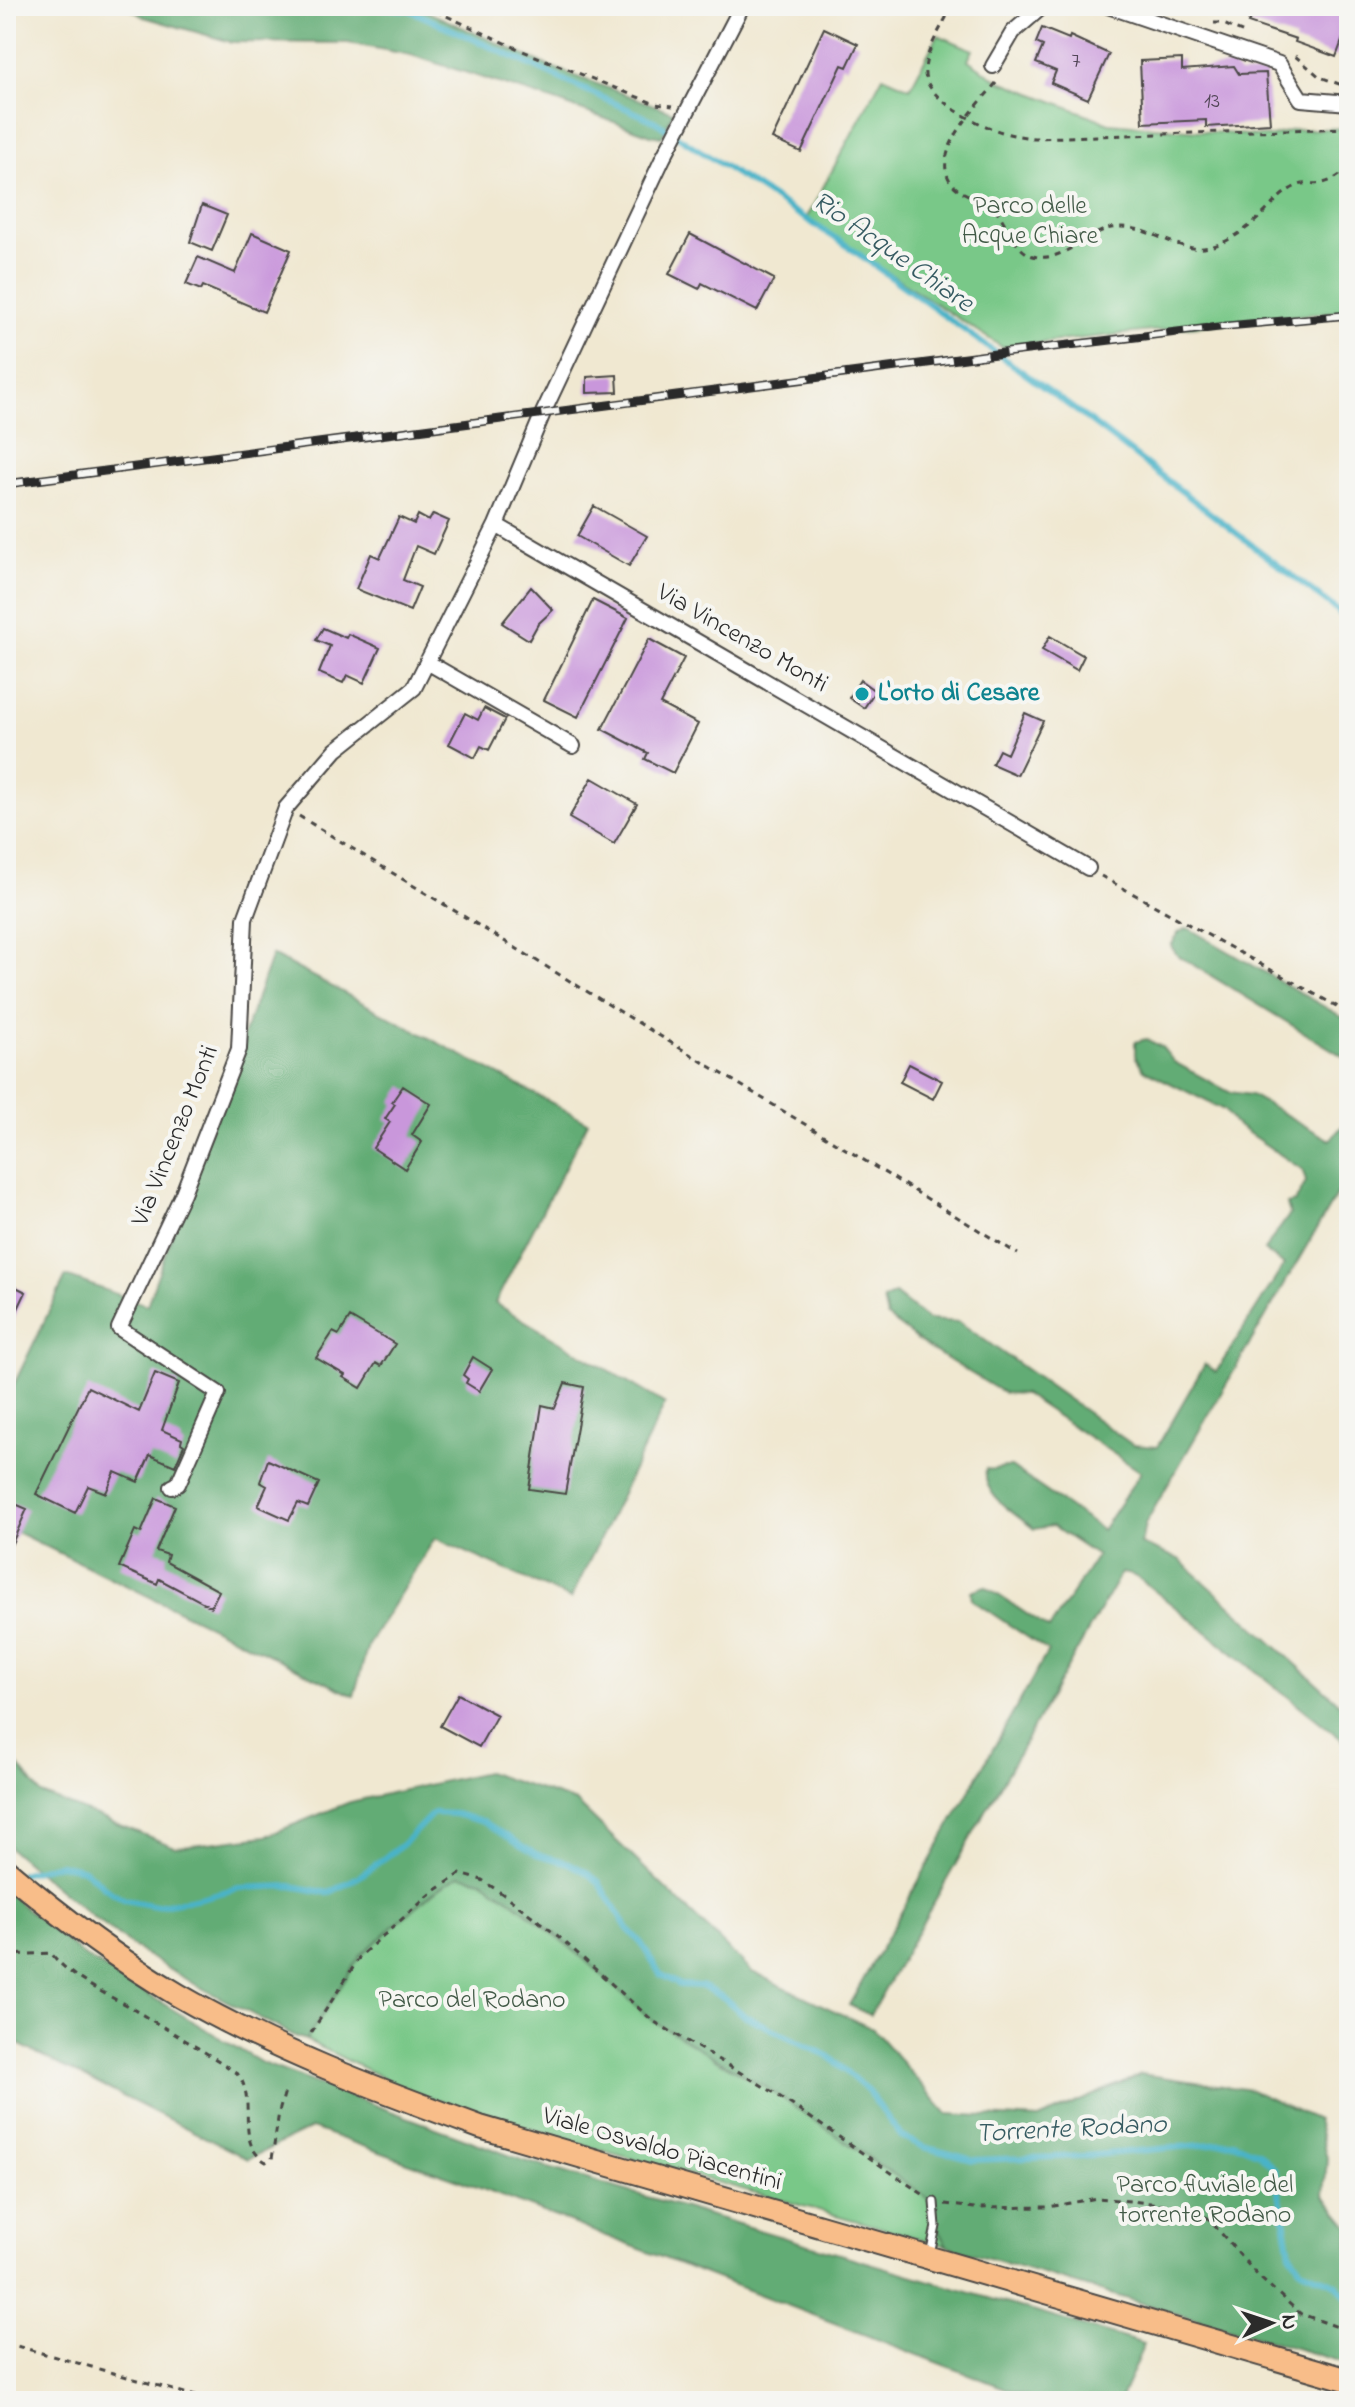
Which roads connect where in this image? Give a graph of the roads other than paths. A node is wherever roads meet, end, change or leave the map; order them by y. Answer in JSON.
{"nodes":[{"id":1,"x":742,"y":6,"type":"edge"},
{"id":2,"x":1043,"y":6,"type":"edge"},
{"id":3,"x":1108,"y":6,"type":"edge"},
{"id":4,"x":996,"y":73,"type":"road end"},
{"id":5,"x":1349,"y":103,"type":"edge"},
{"id":6,"x":496,"y":525,"type":"junction"},
{"id":7,"x":427,"y":662,"type":"junction"},
{"id":8,"x":573,"y":746,"type":"dead end"},
{"id":9,"x":1088,"y":868,"type":"road end"},
{"id":10,"x":172,"y":1487,"type":"dead end"},
{"id":11,"x":6,"y":1870,"type":"edge"},
{"id":12,"x":934,"y":2202,"type":"road end"},
{"id":13,"x":930,"y":2258,"type":"junction"},
{"id":14,"x":1349,"y":2380,"type":"edge"}],
"edges":[{"from":1,"to":6,"type":"street","name":"Via Vincenzo Monti"},
{"from":2,"to":4,"type":"street"},
{"from":3,"to":5,"type":"street"},
{"from":6,"to":7,"type":"street","name":"Via Vincenzo Monti"},
{"from":6,"to":9,"type":"street","name":"Via Vincenzo Monti"},
{"from":7,"to":8,"type":"street"},
{"from":7,"to":10,"type":"street","name":"Via Vincenzo Monti"},
{"from":11,"to":13,"type":"main road","name":"Viale Osvaldo Piacentini"},
{"from":12,"to":13,"type":"lane"},
{"from":13,"to":14,"type":"main road","name":"Viale Osvaldo Piacentini"}]}
